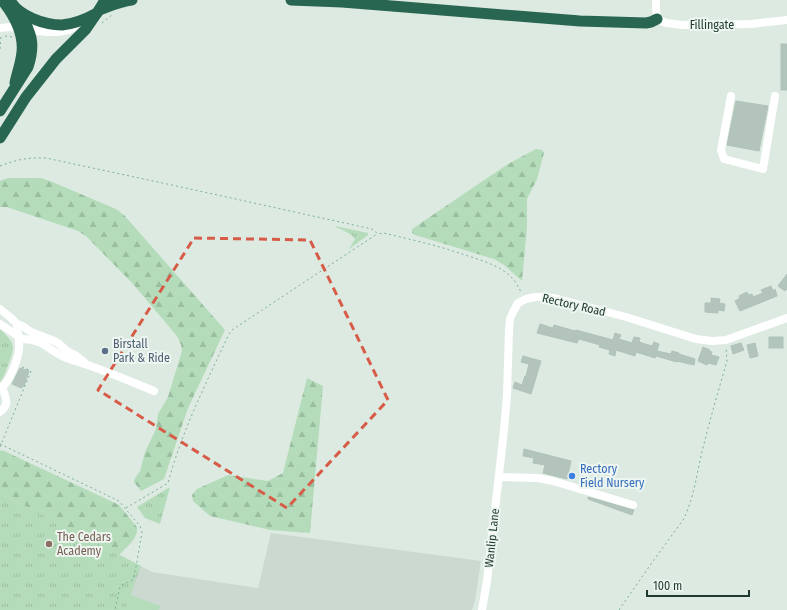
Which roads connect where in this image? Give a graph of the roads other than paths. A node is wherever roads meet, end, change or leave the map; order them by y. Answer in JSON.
{"nodes":[{"id":1,"x":105,"y":0,"type":"edge"},
{"id":2,"x":132,"y":0,"type":"edge"},
{"id":3,"x":291,"y":0,"type":"edge"},
{"id":4,"x":656,"y":0,"type":"edge"},
{"id":5,"x":7,"y":1,"type":"edge"},
{"id":6,"x":20,"y":12,"type":"junction"},
{"id":7,"x":95,"y":13,"type":"junction"},
{"id":8,"x":657,"y":19,"type":"junction"},
{"id":9,"x":787,"y":20,"type":"edge"},
{"id":10,"x":0,"y":28,"type":"edge"},
{"id":11,"x":24,"y":29,"type":"junction"},
{"id":12,"x":731,"y":96,"type":"dead end"},
{"id":13,"x":775,"y":96,"type":"dead end"},
{"id":14,"x":0,"y":111,"type":"edge"},
{"id":15,"x":0,"y":138,"type":"edge"},
{"id":16,"x":0,"y":309,"type":"edge"},
{"id":17,"x":787,"y":318,"type":"edge"},
{"id":18,"x":0,"y":324,"type":"edge"},
{"id":19,"x":17,"y":324,"type":"junction"},
{"id":20,"x":21,"y":338,"type":"junction"},
{"id":21,"x":92,"y":366,"type":"junction"},
{"id":22,"x":1,"y":388,"type":"edge"},
{"id":23,"x":154,"y":391,"type":"dead end"},
{"id":24,"x":0,"y":412,"type":"edge"},
{"id":25,"x":500,"y":465,"type":"joint"},
{"id":26,"x":499,"y":477,"type":"junction"},
{"id":27,"x":633,"y":505,"type":"dead end"},
{"id":28,"x":482,"y":610,"type":"edge"}],
"edges":[{"from":1,"to":7,"type":"highway"},
{"from":2,"to":7,"type":"highway"},
{"from":3,"to":8,"type":"highway"},
{"from":4,"to":8,"type":"street"},
{"from":5,"to":6,"type":"highway"},
{"from":5,"to":11,"type":"highway"},
{"from":6,"to":7,"type":"highway"},
{"from":6,"to":11,"type":"highway"},
{"from":7,"to":11,"type":"street"},
{"from":7,"to":15,"type":"highway"},
{"from":8,"to":9,"type":"street","name":"Fillingate"},
{"from":10,"to":11,"type":"street"},
{"from":11,"to":14,"type":"highway"},
{"from":12,"to":13,"type":"street"},
{"from":16,"to":19,"type":"street"},
{"from":17,"to":25,"type":"street","name":"Rectory Road"},
{"from":18,"to":20,"type":"street"},
{"from":19,"to":20,"type":"street"},
{"from":19,"to":21,"type":"street"},
{"from":20,"to":21,"type":"street"},
{"from":20,"to":22,"type":"street"},
{"from":21,"to":23,"type":"street"},
{"from":22,"to":24,"type":"street"},
{"from":25,"to":26,"type":"street","name":"Wanlip Lane"},
{"from":26,"to":27,"type":"street"},
{"from":26,"to":28,"type":"street","name":"Wanlip Lane"}]}
